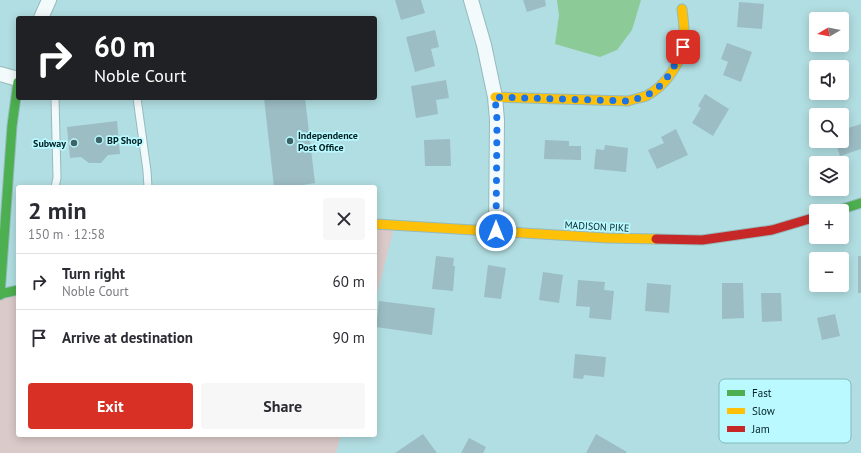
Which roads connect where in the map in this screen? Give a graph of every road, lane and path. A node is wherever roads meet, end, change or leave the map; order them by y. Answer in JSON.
{"nodes":[{"id":1,"x":49,"y":0,"type":"edge"},
{"id":2,"x":471,"y":0,"type":"edge"},
{"id":3,"x":682,"y":9,"type":"dead end"},
{"id":4,"x":43,"y":16,"type":"edge"},
{"id":5,"x":0,"y":74,"type":"edge"},
{"id":6,"x":16,"y":78,"type":"edge"},
{"id":7,"x":16,"y":97,"type":"edge"},
{"id":8,"x":495,"y":97,"type":"junction"},
{"id":9,"x":55,"y":100,"type":"edge"},
{"id":10,"x":137,"y":100,"type":"edge"},
{"id":11,"x":55,"y":185,"type":"edge"},
{"id":12,"x":148,"y":185,"type":"edge"},
{"id":13,"x":861,"y":203,"type":"edge"},
{"id":14,"x":849,"y":207,"type":"edge"},
{"id":15,"x":809,"y":219,"type":"edge"},
{"id":16,"x":377,"y":224,"type":"edge"},
{"id":17,"x":496,"y":231,"type":"junction"},
{"id":18,"x":16,"y":291,"type":"edge"},
{"id":19,"x":0,"y":295,"type":"edge"}],
"edges":[{"from":1,"to":4,"type":"street"},
{"from":2,"to":8,"type":"street"},
{"from":3,"to":8,"type":"main road"},
{"from":5,"to":6,"type":"street"},
{"from":7,"to":19,"type":"main road"},
{"from":8,"to":17,"type":"street"},
{"from":9,"to":11,"type":"lane"},
{"from":10,"to":12,"type":"lane"},
{"from":13,"to":14,"type":"main road"},
{"from":15,"to":17,"type":"main road","name":"MADISON PIKE"},
{"from":16,"to":17,"type":"main road","name":"MADISON PIKE"},
{"from":18,"to":19,"type":"main road"}]}
